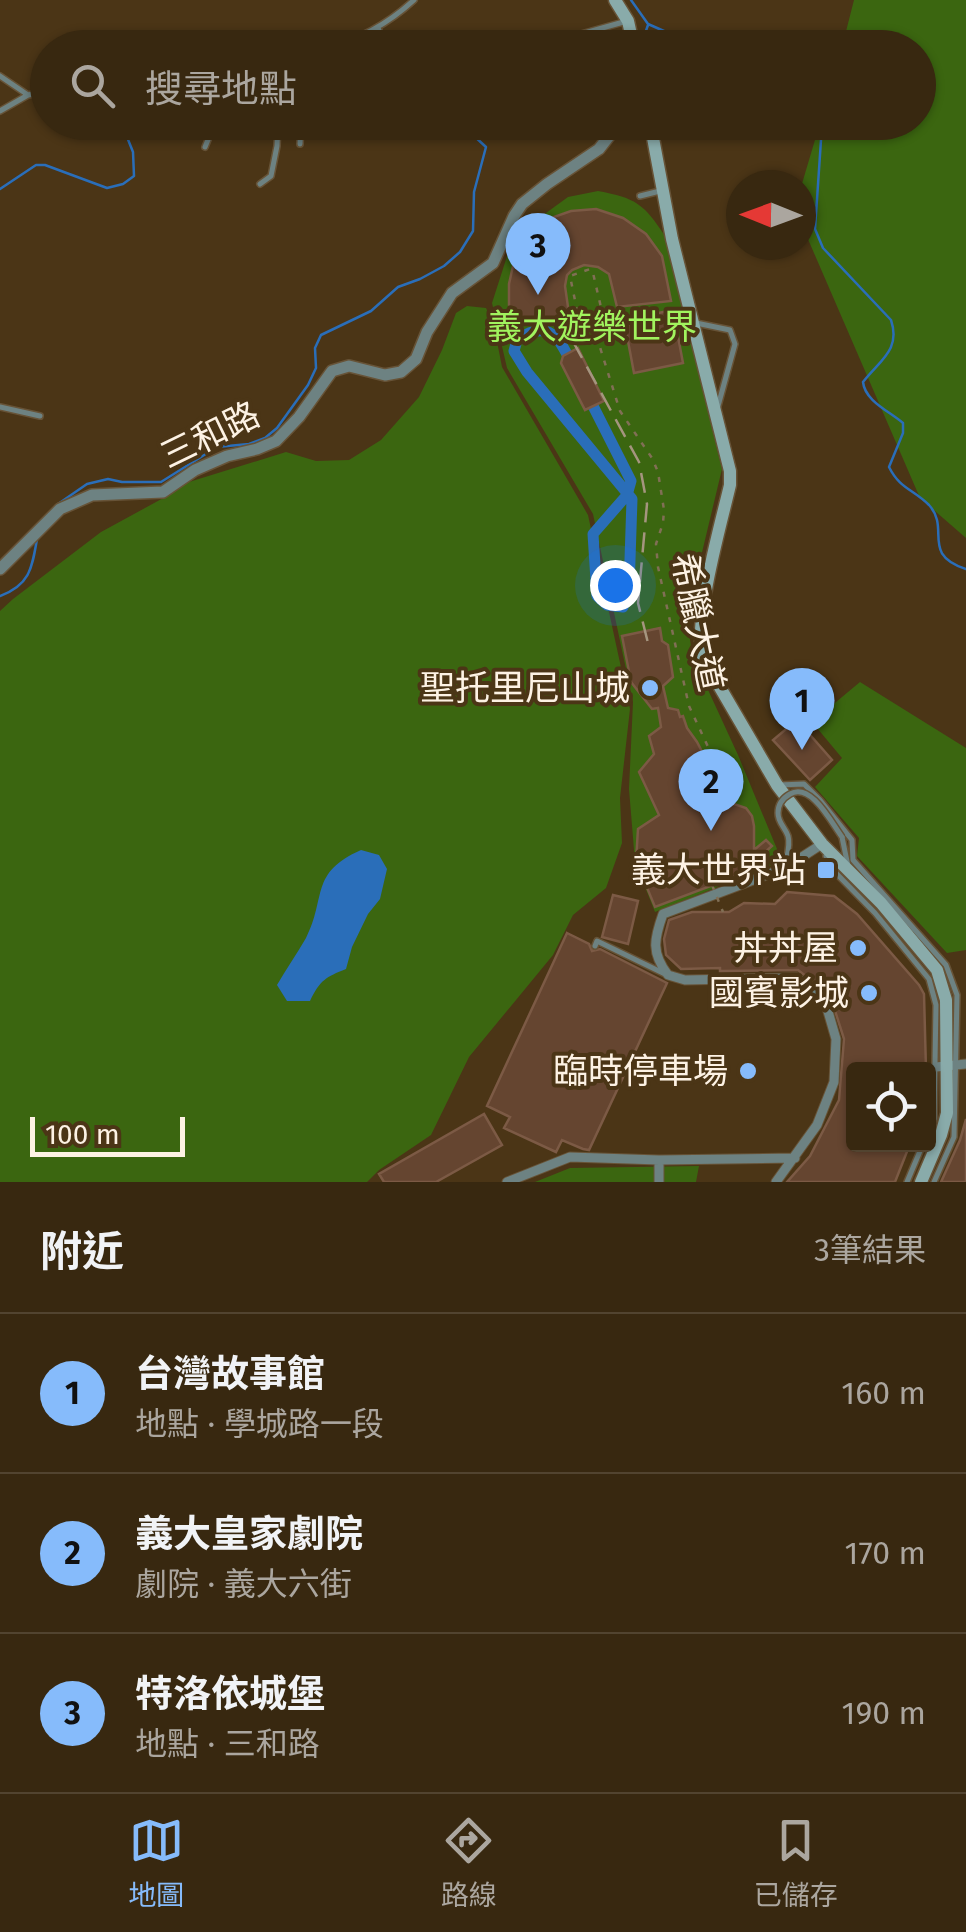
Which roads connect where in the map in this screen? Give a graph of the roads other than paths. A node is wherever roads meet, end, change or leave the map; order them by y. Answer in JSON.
{"nodes":[{"id":1,"x":414,"y":0,"type":"edge"},
{"id":2,"x":615,"y":0,"type":"edge"},
{"id":3,"x":628,"y":20,"type":"junction"},
{"id":4,"x":378,"y":28,"type":"joint"},
{"id":5,"x":374,"y":30,"type":"edge"},
{"id":6,"x":594,"y":30,"type":"edge"},
{"id":7,"x":630,"y":30,"type":"edge"},
{"id":8,"x":0,"y":76,"type":"edge"},
{"id":9,"x":28,"y":95,"type":"joint"},
{"id":10,"x":0,"y":111,"type":"edge"},
{"id":11,"x":208,"y":140,"type":"edge"},
{"id":12,"x":277,"y":140,"type":"edge"},
{"id":13,"x":300,"y":140,"type":"edge"},
{"id":14,"x":606,"y":140,"type":"edge"},
{"id":15,"x":653,"y":140,"type":"edge"},
{"id":16,"x":300,"y":144,"type":"dead end"},
{"id":17,"x":205,"y":146,"type":"dead end"},
{"id":18,"x":260,"y":184,"type":"dead end"},
{"id":19,"x":663,"y":190,"type":"junction"},
{"id":20,"x":640,"y":196,"type":"dead end"},
{"id":21,"x":694,"y":322,"type":"junction"},
{"id":22,"x":0,"y":407,"type":"edge"},
{"id":23,"x":714,"y":414,"type":"junction"},
{"id":24,"x":40,"y":416,"type":"dead end"},
{"id":25,"x":0,"y":569,"type":"edge"},
{"id":26,"x":777,"y":785,"type":"junction"},
{"id":27,"x":822,"y":844,"type":"junction"},
{"id":28,"x":784,"y":868,"type":"junction"},
{"id":29,"x":848,"y":869,"type":"junction"},
{"id":30,"x":595,"y":946,"type":"dead end"},
{"id":31,"x":668,"y":975,"type":"junction"},
{"id":32,"x":952,"y":1066,"type":"edge"},
{"id":33,"x":936,"y":1113,"type":"edge"},
{"id":34,"x":920,"y":1152,"type":"edge"},
{"id":35,"x":795,"y":1158,"type":"junction"},
{"id":36,"x":659,"y":1160,"type":"junction"},
{"id":37,"x":507,"y":1182,"type":"edge"},
{"id":38,"x":660,"y":1182,"type":"edge"},
{"id":39,"x":776,"y":1182,"type":"edge"},
{"id":40,"x":907,"y":1182,"type":"edge"},
{"id":41,"x":921,"y":1182,"type":"edge"},
{"id":42,"x":934,"y":1182,"type":"edge"}],
"edges":[{"from":1,"to":4,"type":"lane"},
{"from":2,"to":3,"type":"main road"},
{"from":3,"to":6,"type":"lane"},
{"from":3,"to":7,"type":"main road"},
{"from":4,"to":5,"type":"lane"},
{"from":8,"to":9,"type":"lane"},
{"from":9,"to":10,"type":"lane"},
{"from":11,"to":17,"type":"lane"},
{"from":12,"to":18,"type":"lane"},
{"from":13,"to":16,"type":"lane"},
{"from":14,"to":25,"type":"street","name":"三和路"},
{"from":15,"to":19,"type":"main road"},
{"from":19,"to":20,"type":"lane"},
{"from":19,"to":21,"type":"main road"},
{"from":21,"to":23,"type":"main road"},
{"from":21,"to":23,"type":"lane"},
{"from":22,"to":24,"type":"lane"},
{"from":23,"to":26,"type":"main road"},
{"from":26,"to":27,"type":"main road"},
{"from":26,"to":32,"type":"lane"},
{"from":27,"to":28,"type":"street"},
{"from":27,"to":29,"type":"main road"},
{"from":27,"to":32,"type":"lane"},
{"from":28,"to":29,"type":"lane","bridge":true},
{"from":28,"to":31,"type":"street"},
{"from":29,"to":32,"type":"main road"},
{"from":30,"to":31,"type":"lane"},
{"from":31,"to":35,"type":"street"},
{"from":32,"to":33,"type":"lane"},
{"from":32,"to":41,"type":"main road"},
{"from":32,"to":42,"type":"lane"},
{"from":34,"to":40,"type":"lane"},
{"from":35,"to":36,"type":"street"},
{"from":35,"to":39,"type":"street"},
{"from":36,"to":37,"type":"street"},
{"from":36,"to":38,"type":"street"}]}
